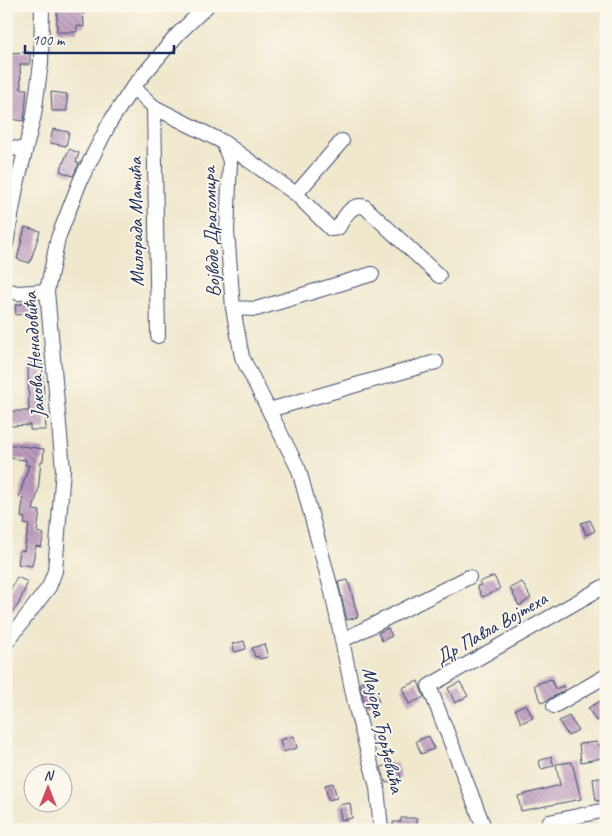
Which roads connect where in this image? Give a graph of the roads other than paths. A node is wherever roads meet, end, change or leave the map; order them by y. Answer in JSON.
{"nodes":[{"id":1,"x":42,"y":6,"type":"edge"},
{"id":2,"x":207,"y":6,"type":"edge"},
{"id":3,"x":133,"y":87,"type":"junction"},
{"id":4,"x":154,"y":107,"type":"junction"},
{"id":5,"x":342,"y":141,"type":"dead end"},
{"id":6,"x":223,"y":142,"type":"junction"},
{"id":7,"x":6,"y":147,"type":"edge"},
{"id":8,"x":25,"y":150,"type":"junction"},
{"id":9,"x":296,"y":194,"type":"junction"},
{"id":10,"x":6,"y":244,"type":"edge"},
{"id":11,"x":372,"y":274,"type":"dead end"},
{"id":12,"x":439,"y":276,"type":"dead end"},
{"id":13,"x":6,"y":290,"type":"edge"},
{"id":14,"x":47,"y":291,"type":"junction"},
{"id":15,"x":233,"y":308,"type":"junction"},
{"id":16,"x":158,"y":336,"type":"dead end"},
{"id":17,"x":436,"y":362,"type":"dead end"},
{"id":18,"x":269,"y":410,"type":"junction"},
{"id":19,"x":300,"y":470,"type":"joint"},
{"id":20,"x":469,"y":577,"type":"dead end"},
{"id":21,"x":604,"y":588,"type":"edge"},
{"id":22,"x":342,"y":640,"type":"junction"},
{"id":23,"x":6,"y":643,"type":"edge"},
{"id":24,"x":606,"y":676,"type":"edge"},
{"id":25,"x":554,"y":706,"type":"dead end"},
{"id":26,"x":606,"y":810,"type":"edge"},
{"id":27,"x":549,"y":822,"type":"dead end"},
{"id":28,"x":380,"y":830,"type":"edge"},
{"id":29,"x":485,"y":830,"type":"edge"}],
"edges":[{"from":1,"to":8,"type":"street"},
{"from":2,"to":3,"type":"street","name":"Јакова Ненадовића"},
{"from":3,"to":4,"type":"street","name":"Војводе Драгомира"},
{"from":3,"to":14,"type":"street","name":"Јакова Ненадовића"},
{"from":4,"to":6,"type":"street","name":"Војводе Драгомира"},
{"from":4,"to":16,"type":"street","name":"Милорада Матића"},
{"from":5,"to":9,"type":"street"},
{"from":6,"to":9,"type":"street"},
{"from":6,"to":15,"type":"street","name":"Војводе Драгомира"},
{"from":7,"to":8,"type":"street"},
{"from":8,"to":10,"type":"street"},
{"from":9,"to":12,"type":"street"},
{"from":11,"to":15,"type":"street","name":"Војводе Драгомира"},
{"from":13,"to":14,"type":"street"},
{"from":14,"to":23,"type":"street","name":"Јакова Ненадовића"},
{"from":15,"to":18,"type":"street","name":"Војводе Драгомира"},
{"from":17,"to":18,"type":"street"},
{"from":18,"to":19,"type":"street","name":"Војводе Драгомира"},
{"from":19,"to":22,"type":"street","name":"Мајора Ђорђевића"},
{"from":20,"to":22,"type":"street"},
{"from":21,"to":29,"type":"street","name":"Др Павла Војтеха"},
{"from":22,"to":28,"type":"street","name":"Мајора Ђорђевића"},
{"from":24,"to":25,"type":"street"},
{"from":26,"to":27,"type":"street"}]}
